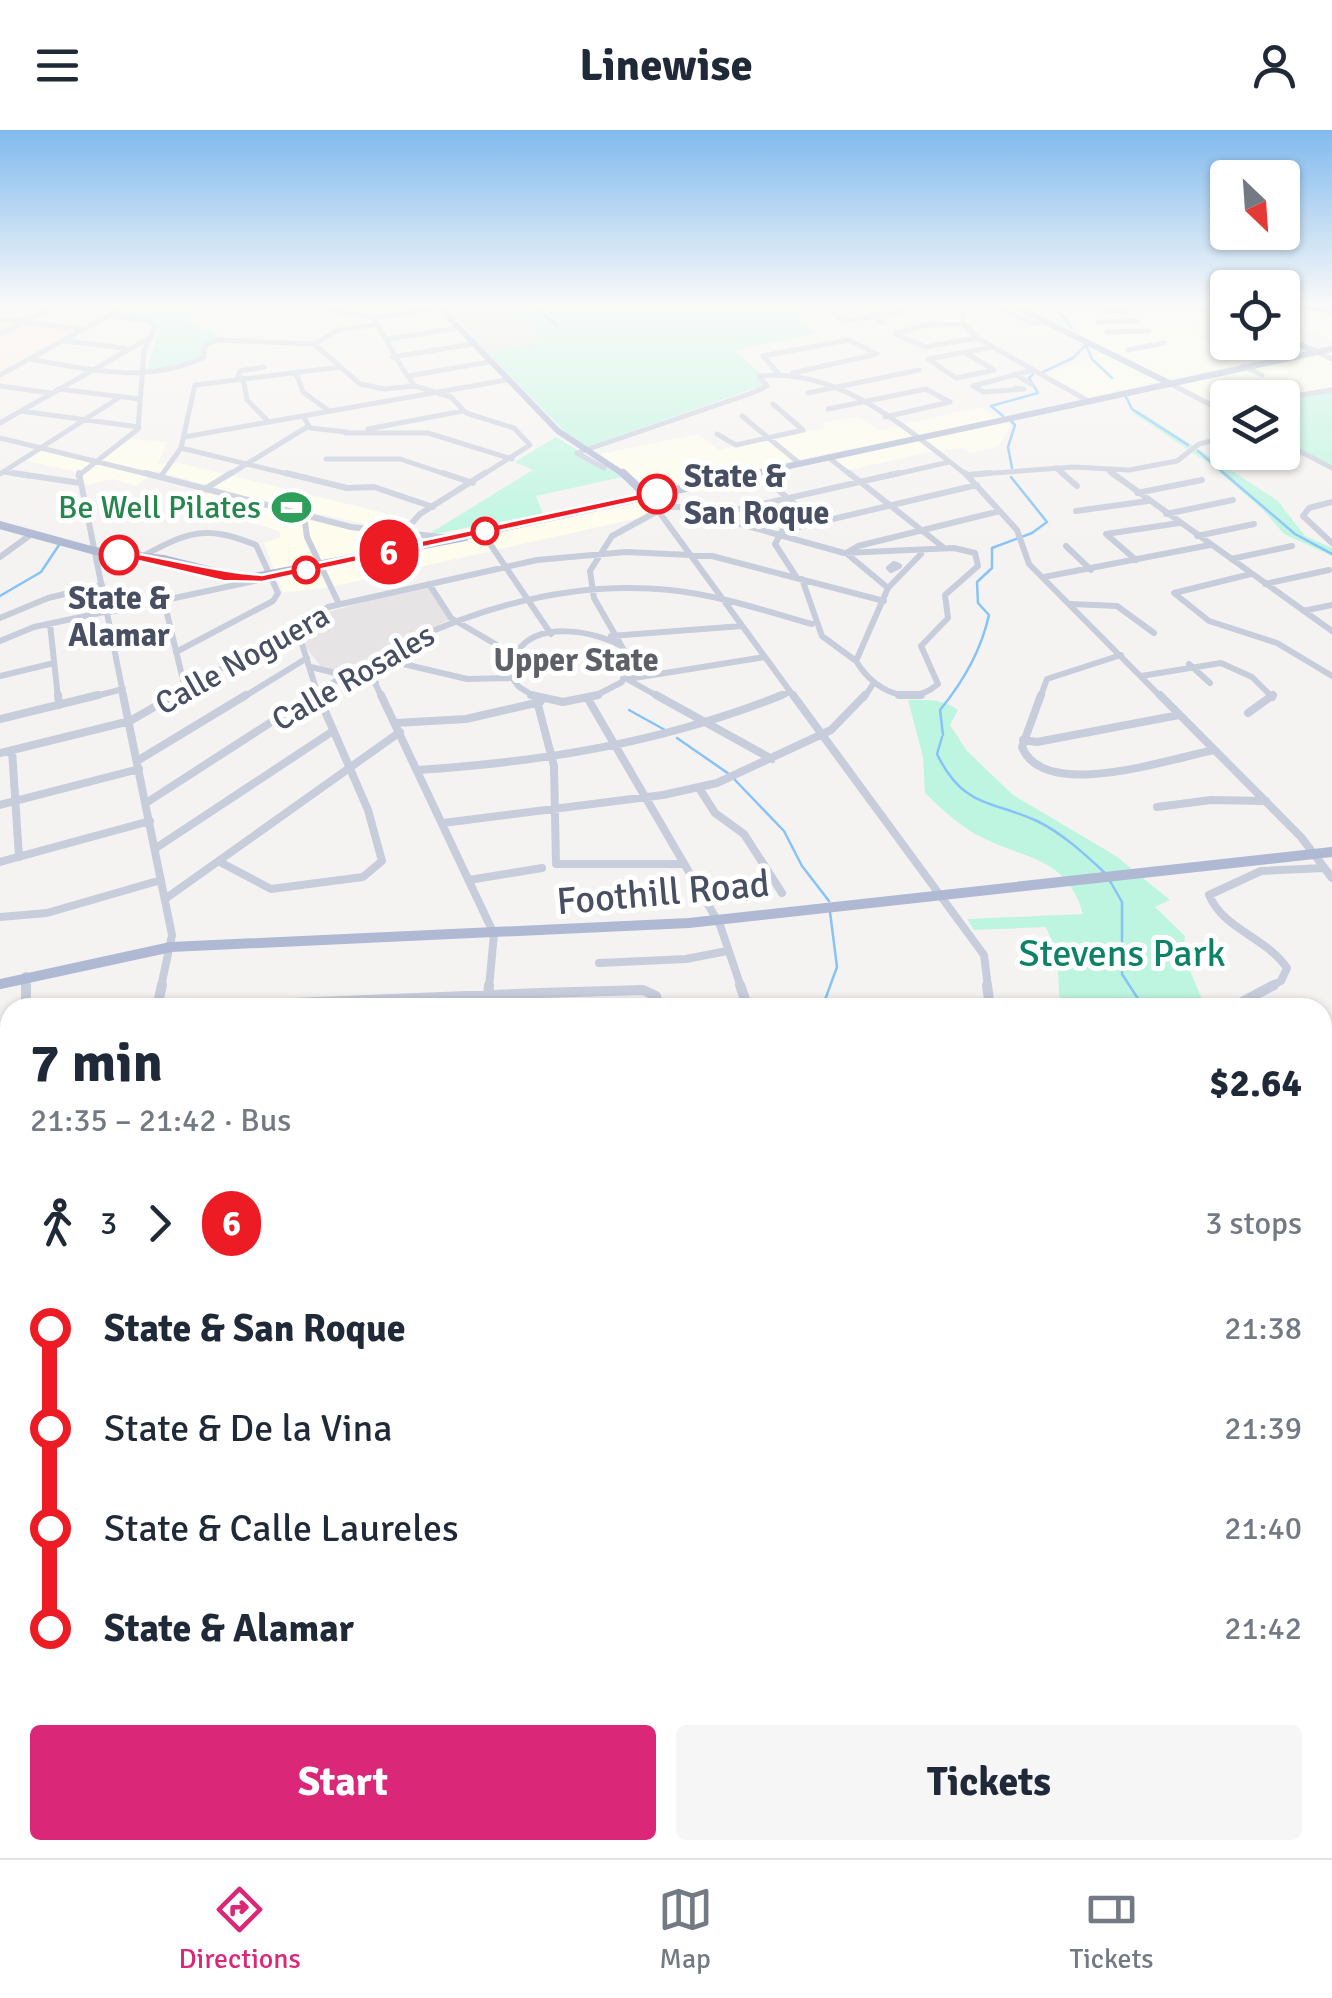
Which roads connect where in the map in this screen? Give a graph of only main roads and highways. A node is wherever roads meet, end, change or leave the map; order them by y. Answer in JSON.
{"nodes":[{"id":1,"x":512,"y":386,"type":"edge"},
{"id":2,"x":1157,"y":386,"type":"edge"},
{"id":3,"x":647,"y":496,"type":"junction"},
{"id":4,"x":0,"y":524,"type":"edge"},
{"id":5,"x":1332,"y":852,"type":"edge"},
{"id":6,"x":0,"y":984,"type":"edge"}],
"edges":[{"from":1,"to":3,"type":"main road"},
{"from":2,"to":3,"type":"main road"},
{"from":3,"to":4,"type":"main road"},
{"from":5,"to":6,"type":"main road","name":"Foothill Road"}]}
